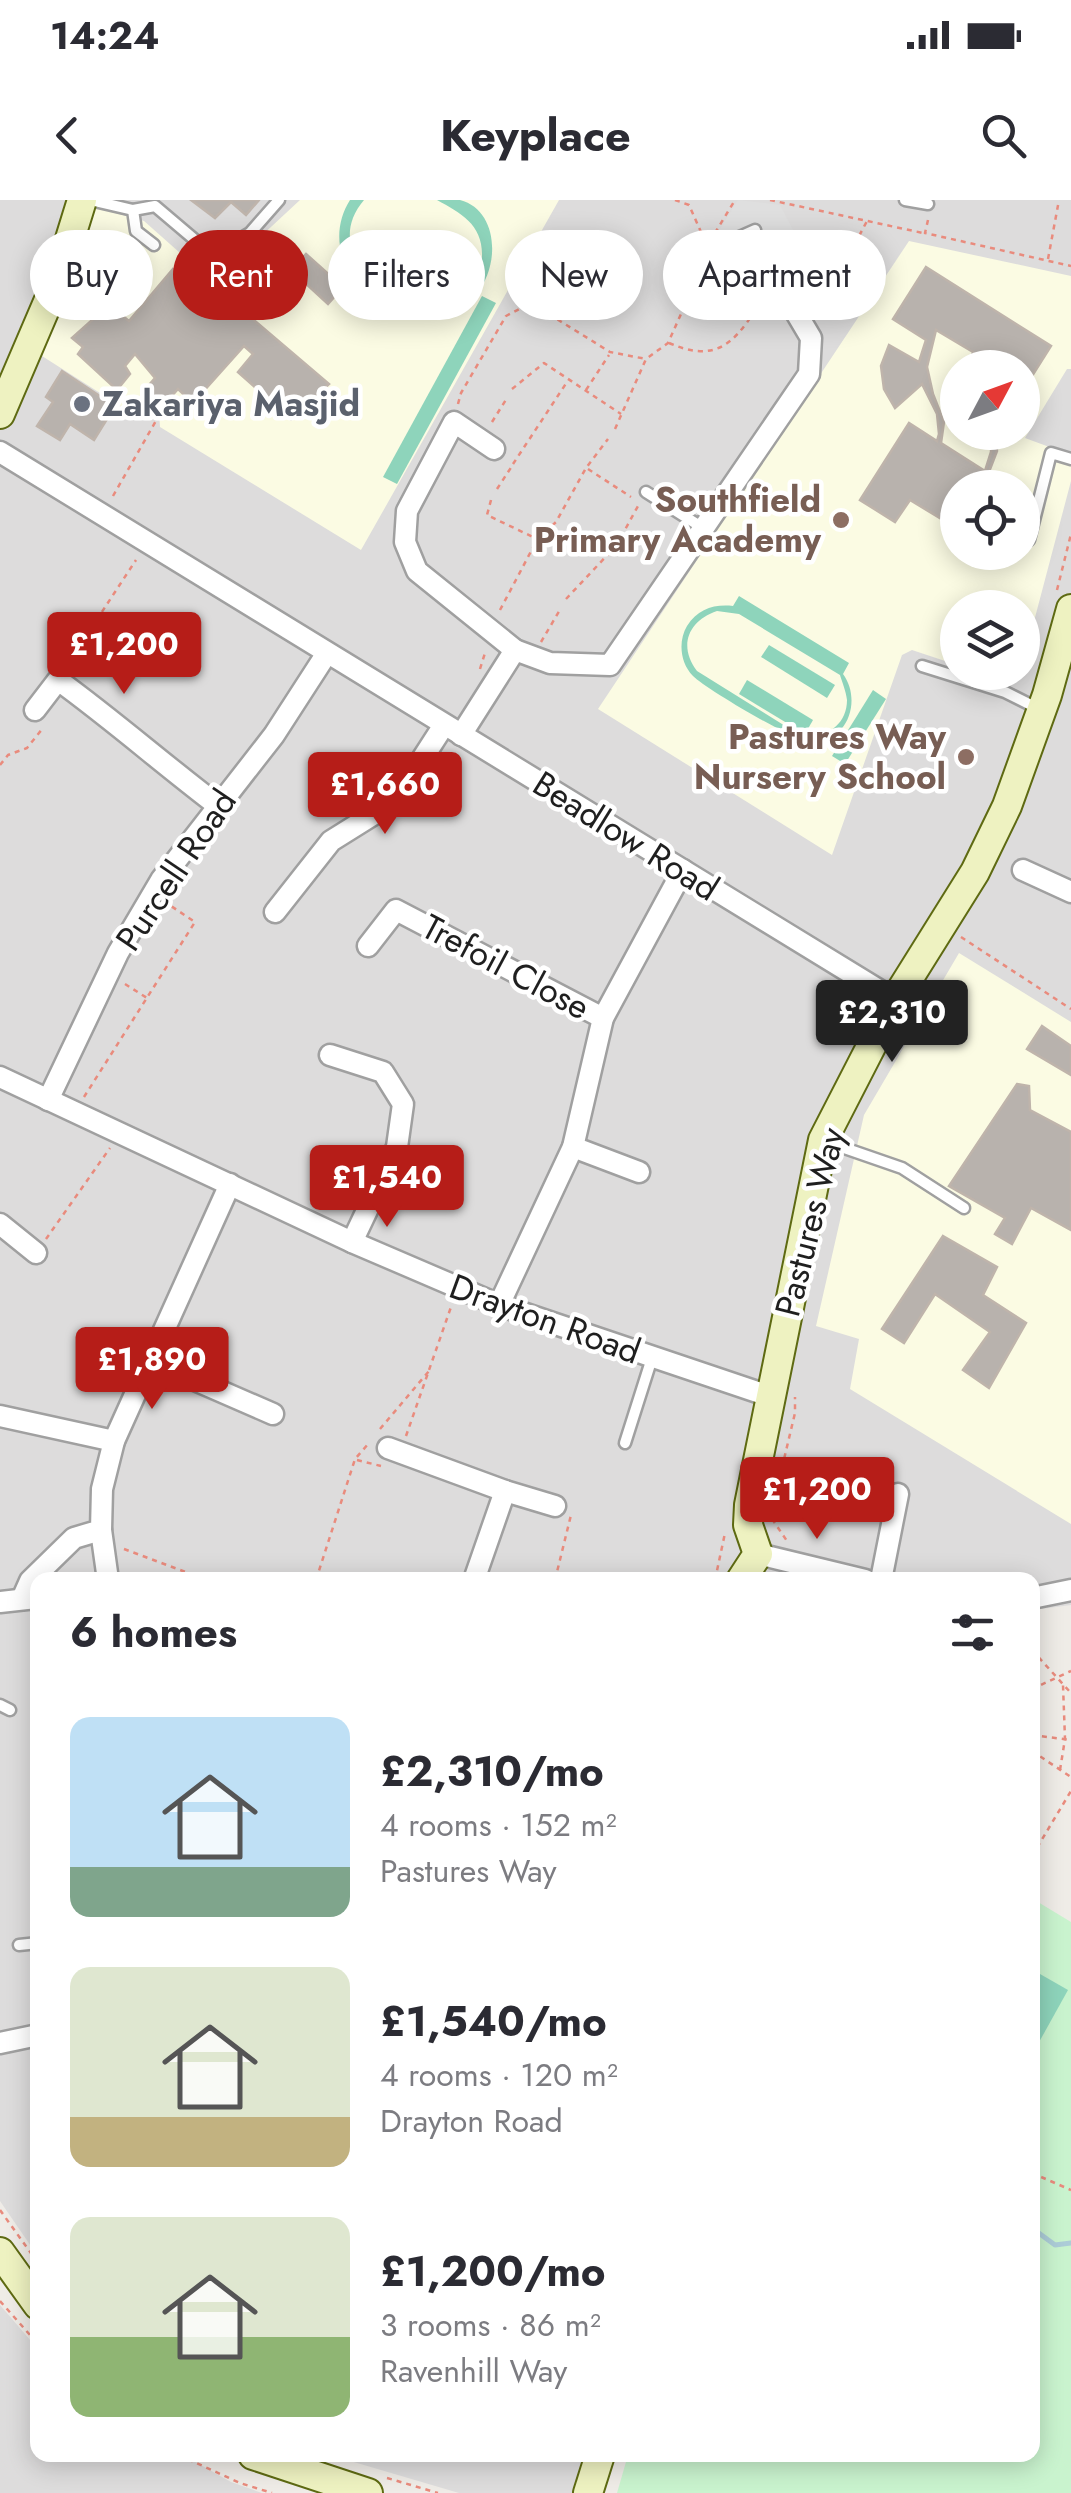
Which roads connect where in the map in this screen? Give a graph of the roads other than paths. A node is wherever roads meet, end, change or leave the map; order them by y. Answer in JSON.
{"nodes":[{"id":1,"x":82,"y":200,"type":"edge"},
{"id":2,"x":90,"y":200,"type":"edge"},
{"id":3,"x":278,"y":200,"type":"edge"},
{"id":4,"x":904,"y":200,"type":"edge"},
{"id":5,"x":928,"y":204,"type":"road end"},
{"id":6,"x":133,"y":210,"type":"junction"},
{"id":7,"x":154,"y":245,"type":"dead end"},
{"id":8,"x":800,"y":320,"type":"edge"},
{"id":9,"x":0,"y":414,"type":"edge"},
{"id":10,"x":488,"y":444,"type":"road end"},
{"id":11,"x":0,"y":452,"type":"edge"},
{"id":12,"x":1071,"y":459,"type":"edge"},
{"id":13,"x":646,"y":492,"type":"road end"},
{"id":14,"x":1040,"y":499,"type":"edge"},
{"id":15,"x":704,"y":528,"type":"junction"},
{"id":16,"x":1071,"y":609,"type":"edge"},
{"id":17,"x":327,"y":652,"type":"junction"},
{"id":18,"x":524,"y":653,"type":"junction"},
{"id":19,"x":922,"y":666,"type":"dead end"},
{"id":20,"x":35,"y":710,"type":"road end"},
{"id":21,"x":1042,"y":710,"type":"junction"},
{"id":22,"x":453,"y":730,"type":"junction"},
{"id":23,"x":218,"y":805,"type":"junction"},
{"id":24,"x":683,"y":870,"type":"junction"},
{"id":25,"x":1024,"y":870,"type":"dead end"},
{"id":26,"x":1071,"y":892,"type":"edge"},
{"id":27,"x":275,"y":912,"type":"dead end"},
{"id":28,"x":368,"y":946,"type":"dead end"},
{"id":29,"x":895,"y":1000,"type":"junction"},
{"id":30,"x":603,"y":1018,"type":"junction"},
{"id":31,"x":330,"y":1055,"type":"dead end"},
{"id":32,"x":0,"y":1077,"type":"edge"},
{"id":33,"x":48,"y":1100,"type":"junction"},
{"id":34,"x":823,"y":1140,"type":"junction"},
{"id":35,"x":573,"y":1148,"type":"junction"},
{"id":36,"x":639,"y":1172,"type":"dead end"},
{"id":37,"x":230,"y":1184,"type":"junction"},
{"id":38,"x":964,"y":1208,"type":"dead end"},
{"id":39,"x":0,"y":1224,"type":"edge"},
{"id":40,"x":352,"y":1242,"type":"junction"},
{"id":41,"x":36,"y":1253,"type":"road end"},
{"id":42,"x":499,"y":1305,"type":"junction"},
{"id":43,"x":652,"y":1358,"type":"junction"},
{"id":44,"x":149,"y":1360,"type":"junction"},
{"id":45,"x":782,"y":1396,"type":"junction"},
{"id":46,"x":273,"y":1414,"type":"dead end"},
{"id":47,"x":0,"y":1416,"type":"edge"},
{"id":48,"x":114,"y":1441,"type":"junction"},
{"id":49,"x":384,"y":1444,"type":"road end"},
{"id":50,"x":625,"y":1444,"type":"dead end"},
{"id":51,"x":505,"y":1491,"type":"junction"},
{"id":52,"x":898,"y":1494,"type":"dead end"},
{"id":53,"x":554,"y":1506,"type":"road end"},
{"id":54,"x":102,"y":1536,"type":"junction"},
{"id":55,"x":758,"y":1554,"type":"junction"},
{"id":56,"x":39,"y":1572,"type":"edge"},
{"id":57,"x":107,"y":1572,"type":"edge"},
{"id":58,"x":477,"y":1572,"type":"edge"},
{"id":59,"x":746,"y":1572,"type":"edge"},
{"id":60,"x":831,"y":1572,"type":"edge"},
{"id":61,"x":883,"y":1572,"type":"edge"},
{"id":62,"x":1071,"y":1590,"type":"edge"},
{"id":63,"x":1040,"y":1596,"type":"edge"},
{"id":64,"x":30,"y":1598,"type":"edge"},
{"id":65,"x":0,"y":1602,"type":"edge"},
{"id":66,"x":30,"y":1943,"type":"edge"},
{"id":67,"x":20,"y":1944,"type":"dead end"},
{"id":68,"x":30,"y":2037,"type":"edge"},
{"id":69,"x":0,"y":2043,"type":"edge"},
{"id":70,"x":0,"y":2252,"type":"edge"},
{"id":71,"x":30,"y":2295,"type":"edge"},
{"id":72,"x":278,"y":2462,"type":"edge"},
{"id":73,"x":598,"y":2462,"type":"edge"},
{"id":74,"x":368,"y":2493,"type":"edge"},
{"id":75,"x":588,"y":2493,"type":"edge"}],
"edges":[{"from":1,"to":9,"type":"street"},
{"from":2,"to":6,"type":"lane"},
{"from":3,"to":6,"type":"lane"},
{"from":4,"to":5,"type":"lane"},
{"from":6,"to":7,"type":"lane"},
{"from":8,"to":15,"type":"street"},
{"from":10,"to":18,"type":"street"},
{"from":11,"to":17,"type":"street","name":"Beadlow Road"},
{"from":12,"to":14,"type":"lane"},
{"from":13,"to":15,"type":"lane"},
{"from":15,"to":18,"type":"street"},
{"from":16,"to":21,"type":"street","name":"Pastures Way"},
{"from":17,"to":22,"type":"street","name":"Beadlow Road"},
{"from":17,"to":23,"type":"street","name":"Purcell Road"},
{"from":18,"to":22,"type":"street"},
{"from":19,"to":21,"type":"lane"},
{"from":20,"to":23,"type":"street"},
{"from":21,"to":29,"type":"street","name":"Pastures Way"},
{"from":22,"to":24,"type":"street","name":"Beadlow Road"},
{"from":22,"to":27,"type":"street"},
{"from":23,"to":33,"type":"street","name":"Purcell Road"},
{"from":24,"to":29,"type":"street","name":"Beadlow Road"},
{"from":24,"to":30,"type":"street"},
{"from":25,"to":26,"type":"street"},
{"from":28,"to":30,"type":"street","name":"Trefoil Close"},
{"from":29,"to":34,"type":"street","name":"Pastures Way"},
{"from":30,"to":35,"type":"street"},
{"from":31,"to":40,"type":"street"},
{"from":32,"to":33,"type":"street","name":"Drayton Road"},
{"from":33,"to":37,"type":"street","name":"Drayton Road"},
{"from":34,"to":38,"type":"lane"},
{"from":34,"to":45,"type":"street","name":"Pastures Way"},
{"from":35,"to":36,"type":"street"},
{"from":35,"to":42,"type":"street"},
{"from":37,"to":40,"type":"street","name":"Drayton Road"},
{"from":37,"to":44,"type":"street"},
{"from":39,"to":41,"type":"street"},
{"from":40,"to":42,"type":"street","name":"Drayton Road"},
{"from":42,"to":43,"type":"street","name":"Drayton Road"},
{"from":43,"to":45,"type":"street","name":"Drayton Road"},
{"from":43,"to":50,"type":"lane"},
{"from":44,"to":46,"type":"street"},
{"from":44,"to":48,"type":"street"},
{"from":45,"to":55,"type":"street","name":"Pastures Way"},
{"from":47,"to":48,"type":"street"},
{"from":48,"to":54,"type":"street"},
{"from":49,"to":51,"type":"street"},
{"from":51,"to":53,"type":"street"},
{"from":51,"to":58,"type":"street"},
{"from":52,"to":61,"type":"street"},
{"from":54,"to":56,"type":"street"},
{"from":54,"to":57,"type":"street"},
{"from":55,"to":59,"type":"street"},
{"from":55,"to":60,"type":"street"},
{"from":62,"to":63,"type":"street"},
{"from":64,"to":65,"type":"street"},
{"from":66,"to":67,"type":"lane"},
{"from":68,"to":69,"type":"street"},
{"from":70,"to":71,"type":"street"},
{"from":72,"to":74,"type":"street"},
{"from":73,"to":75,"type":"street"}]}
